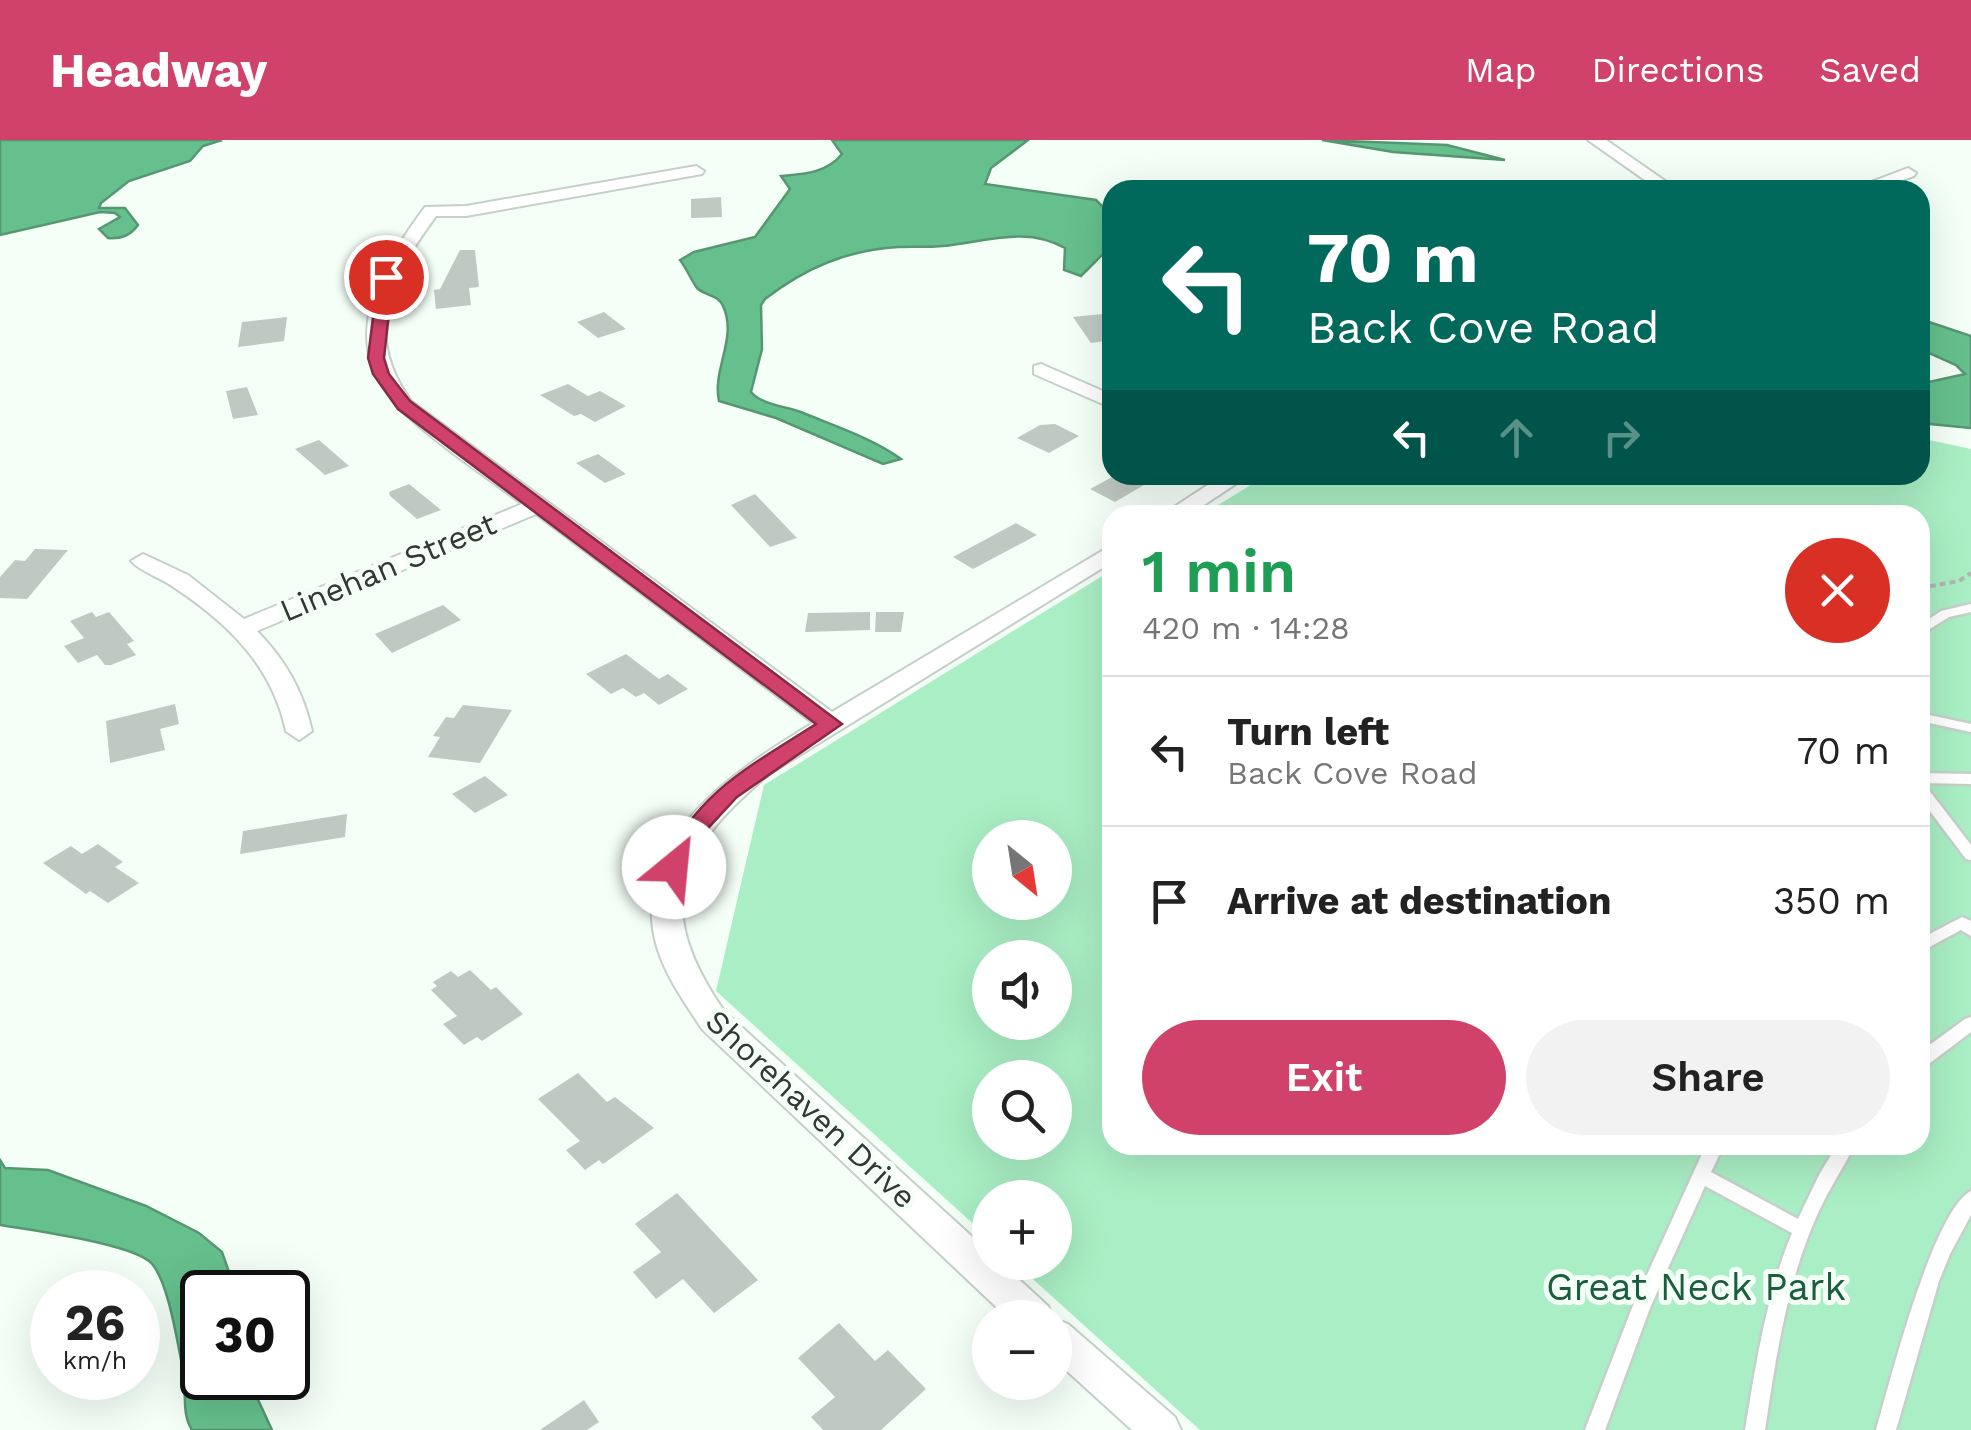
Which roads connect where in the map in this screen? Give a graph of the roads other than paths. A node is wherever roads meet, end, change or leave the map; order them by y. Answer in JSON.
{"nodes":[{"id":1,"x":1596,"y":140,"type":"edge"},
{"id":2,"x":696,"y":171,"type":"dead end"},
{"id":3,"x":1908,"y":173,"type":"dead end"},
{"id":4,"x":1655,"y":180,"type":"edge"},
{"id":5,"x":1887,"y":180,"type":"edge"},
{"id":6,"x":1041,"y":370,"type":"dead end"},
{"id":7,"x":1102,"y":397,"type":"edge"},
{"id":8,"x":1222,"y":485,"type":"edge"},
{"id":9,"x":538,"y":505,"type":"junction"},
{"id":10,"x":1189,"y":505,"type":"edge"},
{"id":11,"x":1102,"y":558,"type":"edge"},
{"id":12,"x":143,"y":560,"type":"dead end"},
{"id":13,"x":1971,"y":608,"type":"edge"},
{"id":14,"x":1930,"y":624,"type":"edge"},
{"id":15,"x":239,"y":630,"type":"junction"},
{"id":16,"x":1930,"y":719,"type":"edge"},
{"id":17,"x":831,"y":724,"type":"junction"},
{"id":18,"x":1971,"y":728,"type":"edge"},
{"id":19,"x":298,"y":731,"type":"dead end"},
{"id":20,"x":1930,"y":778,"type":"edge"},
{"id":21,"x":1971,"y":779,"type":"edge"},
{"id":22,"x":1930,"y":801,"type":"edge"},
{"id":23,"x":1971,"y":854,"type":"edge"},
{"id":24,"x":1971,"y":930,"type":"edge"},
{"id":25,"x":1930,"y":940,"type":"edge"},
{"id":26,"x":1971,"y":1022,"type":"edge"},
{"id":27,"x":1930,"y":1053,"type":"edge"},
{"id":28,"x":1710,"y":1155,"type":"edge"},
{"id":29,"x":1840,"y":1155,"type":"edge"},
{"id":30,"x":1700,"y":1174,"type":"junction"},
{"id":31,"x":1971,"y":1199,"type":"edge"},
{"id":32,"x":1800,"y":1228,"type":"junction"},
{"id":33,"x":1015,"y":1300,"type":"edge"},
{"id":34,"x":1072,"y":1351,"type":"edge"},
{"id":35,"x":1161,"y":1430,"type":"edge"},
{"id":36,"x":1595,"y":1430,"type":"edge"},
{"id":37,"x":1756,"y":1430,"type":"edge"},
{"id":38,"x":1886,"y":1430,"type":"edge"}],
"edges":[{"from":1,"to":4,"type":"street"},
{"from":2,"to":9,"type":"street"},
{"from":3,"to":5,"type":"street"},
{"from":6,"to":7,"type":"street"},
{"from":8,"to":10,"type":"street"},
{"from":9,"to":15,"type":"street","name":"Linehan Street"},
{"from":9,"to":17,"type":"street"},
{"from":11,"to":17,"type":"street","name":"Shorehaven Drive"},
{"from":12,"to":15,"type":"street"},
{"from":13,"to":14,"type":"lane"},
{"from":15,"to":19,"type":"street"},
{"from":16,"to":18,"type":"lane"},
{"from":17,"to":33,"type":"street","name":"Shorehaven Drive"},
{"from":20,"to":21,"type":"lane"},
{"from":22,"to":23,"type":"lane"},
{"from":24,"to":25,"type":"lane"},
{"from":26,"to":27,"type":"lane"},
{"from":28,"to":30,"type":"lane"},
{"from":29,"to":32,"type":"lane"},
{"from":30,"to":32,"type":"lane"},
{"from":30,"to":36,"type":"lane"},
{"from":31,"to":38,"type":"lane"},
{"from":32,"to":37,"type":"lane"},
{"from":34,"to":35,"type":"street"}]}
